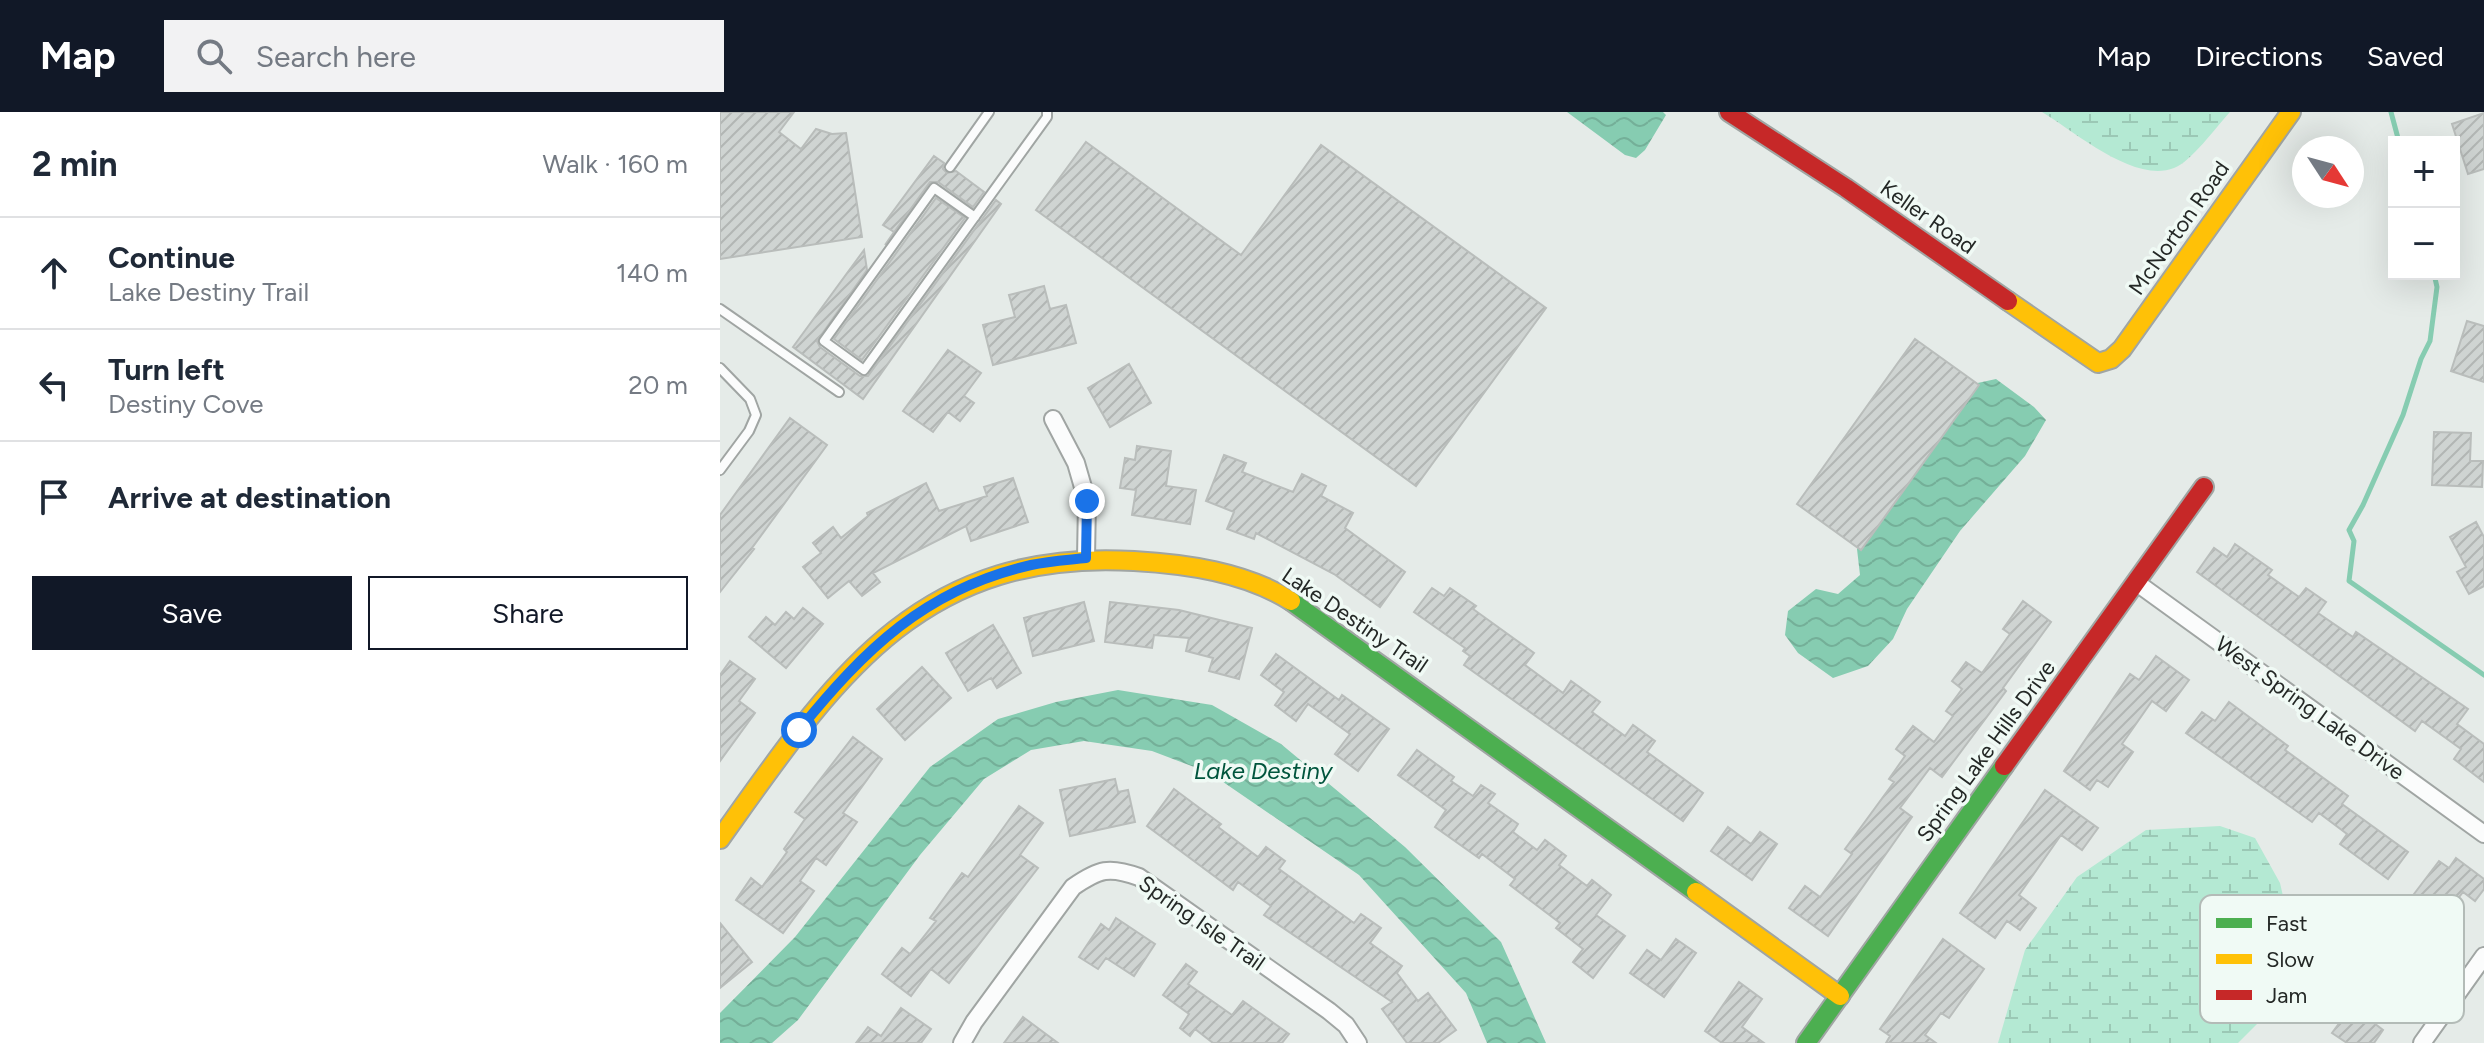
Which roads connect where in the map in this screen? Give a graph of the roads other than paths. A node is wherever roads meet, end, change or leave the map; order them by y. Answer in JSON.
{"nodes":[{"id":1,"x":989,"y":112,"type":"edge"},
{"id":2,"x":1047,"y":112,"type":"edge"},
{"id":3,"x":1729,"y":112,"type":"edge"},
{"id":4,"x":2291,"y":112,"type":"edge"},
{"id":5,"x":950,"y":167,"type":"dead end"},
{"id":6,"x":975,"y":217,"type":"junction"},
{"id":7,"x":720,"y":309,"type":"edge"},
{"id":8,"x":2098,"y":363,"type":"joint"},
{"id":9,"x":720,"y":368,"type":"edge"},
{"id":10,"x":839,"y":392,"type":"dead end"},
{"id":11,"x":1053,"y":419,"type":"dead end"},
{"id":12,"x":720,"y":470,"type":"edge"},
{"id":13,"x":2204,"y":487,"type":"dead end"},
{"id":14,"x":1086,"y":558,"type":"junction"},
{"id":15,"x":2137,"y":583,"type":"junction"},
{"id":16,"x":2484,"y":834,"type":"edge"},
{"id":17,"x":720,"y":839,"type":"edge"},
{"id":18,"x":2484,"y":956,"type":"edge"},
{"id":19,"x":2464,"y":984,"type":"edge"},
{"id":20,"x":1840,"y":996,"type":"junction"},
{"id":21,"x":2436,"y":1023,"type":"edge"},
{"id":22,"x":962,"y":1043,"type":"edge"},
{"id":23,"x":1358,"y":1043,"type":"edge"},
{"id":24,"x":1806,"y":1043,"type":"edge"},
{"id":25,"x":2422,"y":1043,"type":"edge"}],
"edges":[{"from":1,"to":5,"type":"lane"},
{"from":2,"to":6,"type":"lane"},
{"from":3,"to":8,"type":"street","name":"Keller Road"},
{"from":4,"to":8,"type":"street","name":"McNorton Road"},
{"from":6,"to":6,"type":"lane"},
{"from":7,"to":10,"type":"lane"},
{"from":9,"to":12,"type":"lane"},
{"from":11,"to":14,"type":"street"},
{"from":13,"to":15,"type":"street","name":"Spring Lake Hills Drive"},
{"from":14,"to":17,"type":"street","name":"Lake Destiny Trail"},
{"from":14,"to":20,"type":"street","name":"Lake Destiny Trail"},
{"from":15,"to":16,"type":"street","name":"West Spring Lake Drive"},
{"from":15,"to":20,"type":"street","name":"Spring Lake Hills Drive"},
{"from":18,"to":19,"type":"street"},
{"from":20,"to":24,"type":"street","name":"Spring Lake Hills Drive"},
{"from":21,"to":25,"type":"street"},
{"from":22,"to":23,"type":"street","name":"Spring Isle Trail"}]}
